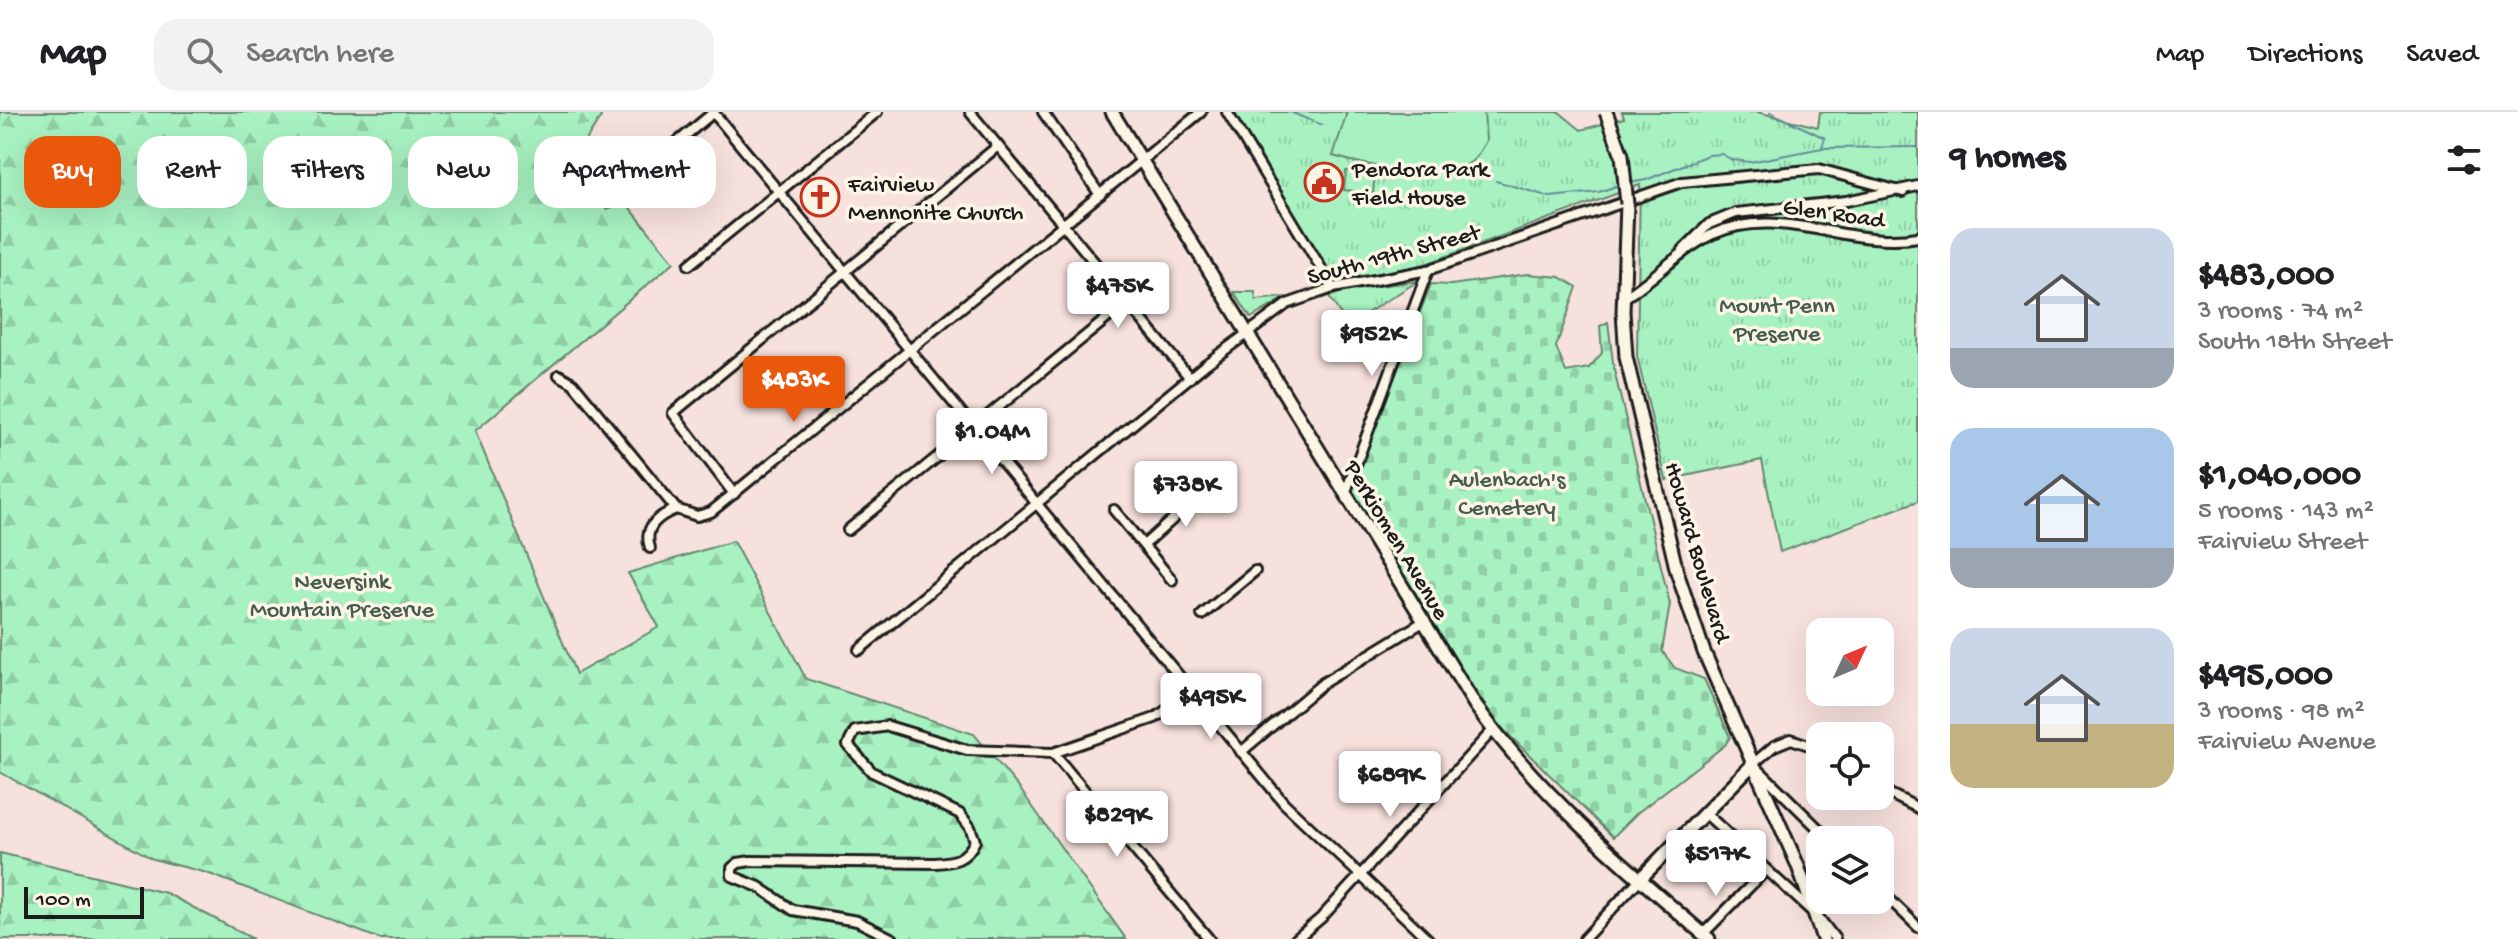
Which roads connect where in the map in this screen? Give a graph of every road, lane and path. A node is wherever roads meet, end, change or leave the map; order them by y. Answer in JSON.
{"nodes":[{"id":1,"x":713,"y":112,"type":"edge"},
{"id":2,"x":877,"y":112,"type":"edge"},
{"id":3,"x":970,"y":112,"type":"edge"},
{"id":4,"x":1043,"y":112,"type":"edge"},
{"id":5,"x":1112,"y":112,"type":"edge"},
{"id":6,"x":1201,"y":112,"type":"edge"},
{"id":7,"x":1227,"y":112,"type":"edge"},
{"id":8,"x":1606,"y":112,"type":"edge"},
{"id":9,"x":684,"y":136,"type":"edge"},
{"id":10,"x":998,"y":146,"type":"junction"},
{"id":11,"x":1142,"y":161,"type":"junction"},
{"id":12,"x":1918,"y":186,"type":"edge"},
{"id":13,"x":778,"y":192,"type":"junction"},
{"id":14,"x":1903,"y":192,"type":"junction"},
{"id":15,"x":1100,"y":195,"type":"junction"},
{"id":16,"x":1064,"y":225,"type":"junction"},
{"id":17,"x":1918,"y":237,"type":"edge"},
{"id":18,"x":1677,"y":257,"type":"junction"},
{"id":19,"x":689,"y":265,"type":"dead end"},
{"id":20,"x":1428,"y":270,"type":"junction"},
{"id":21,"x":844,"y":272,"type":"junction"},
{"id":22,"x":1333,"y":288,"type":"junction"},
{"id":23,"x":1624,"y":298,"type":"junction"},
{"id":24,"x":1127,"y":302,"type":"junction"},
{"id":25,"x":1246,"y":333,"type":"junction"},
{"id":26,"x":909,"y":351,"type":"junction"},
{"id":27,"x":559,"y":375,"type":"dead end"},
{"id":28,"x":1190,"y":378,"type":"junction"},
{"id":29,"x":973,"y":428,"type":"junction"},
{"id":30,"x":1206,"y":489,"type":"dead end"},
{"id":31,"x":734,"y":494,"type":"junction"},
{"id":32,"x":1345,"y":494,"type":"junction"},
{"id":33,"x":1036,"y":504,"type":"junction"},
{"id":34,"x":1114,"y":510,"type":"dead end"},
{"id":35,"x":679,"y":511,"type":"junction"},
{"id":36,"x":848,"y":530,"type":"dead end"},
{"id":37,"x":1144,"y":545,"type":"junction"},
{"id":38,"x":650,"y":548,"type":"dead end"},
{"id":39,"x":1255,"y":571,"type":"dead end"},
{"id":40,"x":1172,"y":580,"type":"dead end"},
{"id":41,"x":1202,"y":615,"type":"dead end"},
{"id":42,"x":1423,"y":622,"type":"junction"},
{"id":43,"x":859,"y":650,"type":"dead end"},
{"id":44,"x":1191,"y":693,"type":"junction"},
{"id":45,"x":1493,"y":730,"type":"junction"},
{"id":46,"x":1806,"y":744,"type":"edge"},
{"id":47,"x":1241,"y":752,"type":"junction"},
{"id":48,"x":1053,"y":753,"type":"junction"},
{"id":49,"x":1753,"y":764,"type":"junction"},
{"id":50,"x":1894,"y":796,"type":"edge"},
{"id":51,"x":1918,"y":808,"type":"edge"},
{"id":52,"x":1704,"y":812,"type":"junction"},
{"id":53,"x":1816,"y":826,"type":"edge"},
{"id":54,"x":1766,"y":870,"type":"junction"},
{"id":55,"x":1360,"y":875,"type":"junction"},
{"id":56,"x":1641,"y":878,"type":"junction"},
{"id":57,"x":1894,"y":904,"type":"edge"},
{"id":58,"x":1819,"y":918,"type":"junction"},
{"id":59,"x":1918,"y":927,"type":"edge"},
{"id":60,"x":1706,"y":936,"type":"edge"},
{"id":61,"x":893,"y":939,"type":"edge"},
{"id":62,"x":1209,"y":939,"type":"edge"},
{"id":63,"x":1296,"y":939,"type":"edge"},
{"id":64,"x":1428,"y":939,"type":"edge"},
{"id":65,"x":1584,"y":939,"type":"edge"},
{"id":66,"x":1823,"y":939,"type":"edge"},
{"id":67,"x":1835,"y":939,"type":"edge"}],
"edges":[{"from":1,"to":9,"type":"street"},
{"from":1,"to":13,"type":"street"},
{"from":2,"to":13,"type":"street"},
{"from":3,"to":10,"type":"street"},
{"from":4,"to":15,"type":"street"},
{"from":5,"to":11,"type":"main road","name":"Perkiomen Avenue"},
{"from":6,"to":11,"type":"street"},
{"from":7,"to":22,"type":"street"},
{"from":8,"to":23,"type":"main road","name":"Howard Boulevard","bridge":true},
{"from":10,"to":16,"type":"street"},
{"from":10,"to":21,"type":"street"},
{"from":11,"to":15,"type":"street"},
{"from":11,"to":25,"type":"main road","name":"Perkiomen Avenue"},
{"from":12,"to":14,"type":"street"},
{"from":13,"to":19,"type":"street"},
{"from":13,"to":21,"type":"street"},
{"from":14,"to":18,"type":"street"},
{"from":14,"to":20,"type":"street","name":"South 19th Street"},
{"from":15,"to":16,"type":"street"},
{"from":16,"to":24,"type":"street"},
{"from":16,"to":26,"type":"street"},
{"from":17,"to":18,"type":"street","name":"Glen Road"},
{"from":18,"to":23,"type":"street","name":"Glen Road"},
{"from":20,"to":22,"type":"street","name":"South 19th Street"},
{"from":20,"to":32,"type":"street"},
{"from":21,"to":26,"type":"street"},
{"from":21,"to":31,"type":"street"},
{"from":22,"to":25,"type":"street","name":"South 19th Street"},
{"from":23,"to":49,"type":"main road","name":"Howard Boulevard"},
{"from":24,"to":28,"type":"street"},
{"from":24,"to":29,"type":"street"},
{"from":25,"to":28,"type":"street","name":"South 19th Street"},
{"from":25,"to":32,"type":"main road","name":"Perkiomen Avenue"},
{"from":26,"to":29,"type":"street"},
{"from":26,"to":31,"type":"street"},
{"from":27,"to":35,"type":"street"},
{"from":28,"to":33,"type":"street","name":"South 19th Street"},
{"from":29,"to":33,"type":"street"},
{"from":29,"to":36,"type":"street"},
{"from":30,"to":37,"type":"street"},
{"from":31,"to":35,"type":"street"},
{"from":32,"to":42,"type":"main road","name":"Perkiomen Avenue"},
{"from":33,"to":43,"type":"street","name":"South 19th Street"},
{"from":33,"to":44,"type":"street"},
{"from":34,"to":37,"type":"street"},
{"from":35,"to":38,"type":"street"},
{"from":37,"to":40,"type":"street"},
{"from":39,"to":41,"type":"street"},
{"from":42,"to":45,"type":"main road","name":"Perkiomen Avenue"},
{"from":42,"to":47,"type":"street"},
{"from":44,"to":47,"type":"street"},
{"from":44,"to":48,"type":"street"},
{"from":45,"to":55,"type":"street"},
{"from":45,"to":56,"type":"main road","name":"Perkiomen Avenue"},
{"from":46,"to":49,"type":"street"},
{"from":47,"to":55,"type":"street"},
{"from":48,"to":61,"type":"street"},
{"from":48,"to":62,"type":"street"},
{"from":49,"to":52,"type":"main road"},
{"from":49,"to":53,"type":"street"},
{"from":49,"to":58,"type":"main road","name":"Howard Boulevard"},
{"from":50,"to":51,"type":"street"},
{"from":52,"to":54,"type":"street"},
{"from":52,"to":56,"type":"main road"},
{"from":54,"to":58,"type":"street"},
{"from":54,"to":60,"type":"street"},
{"from":55,"to":63,"type":"street"},
{"from":55,"to":64,"type":"street"},
{"from":56,"to":60,"type":"main road","name":"Perkiomen Avenue"},
{"from":56,"to":65,"type":"street"},
{"from":57,"to":59,"type":"street"},
{"from":58,"to":66,"type":"main road","name":"Howard Boulevard"},
{"from":58,"to":67,"type":"street"}]}
